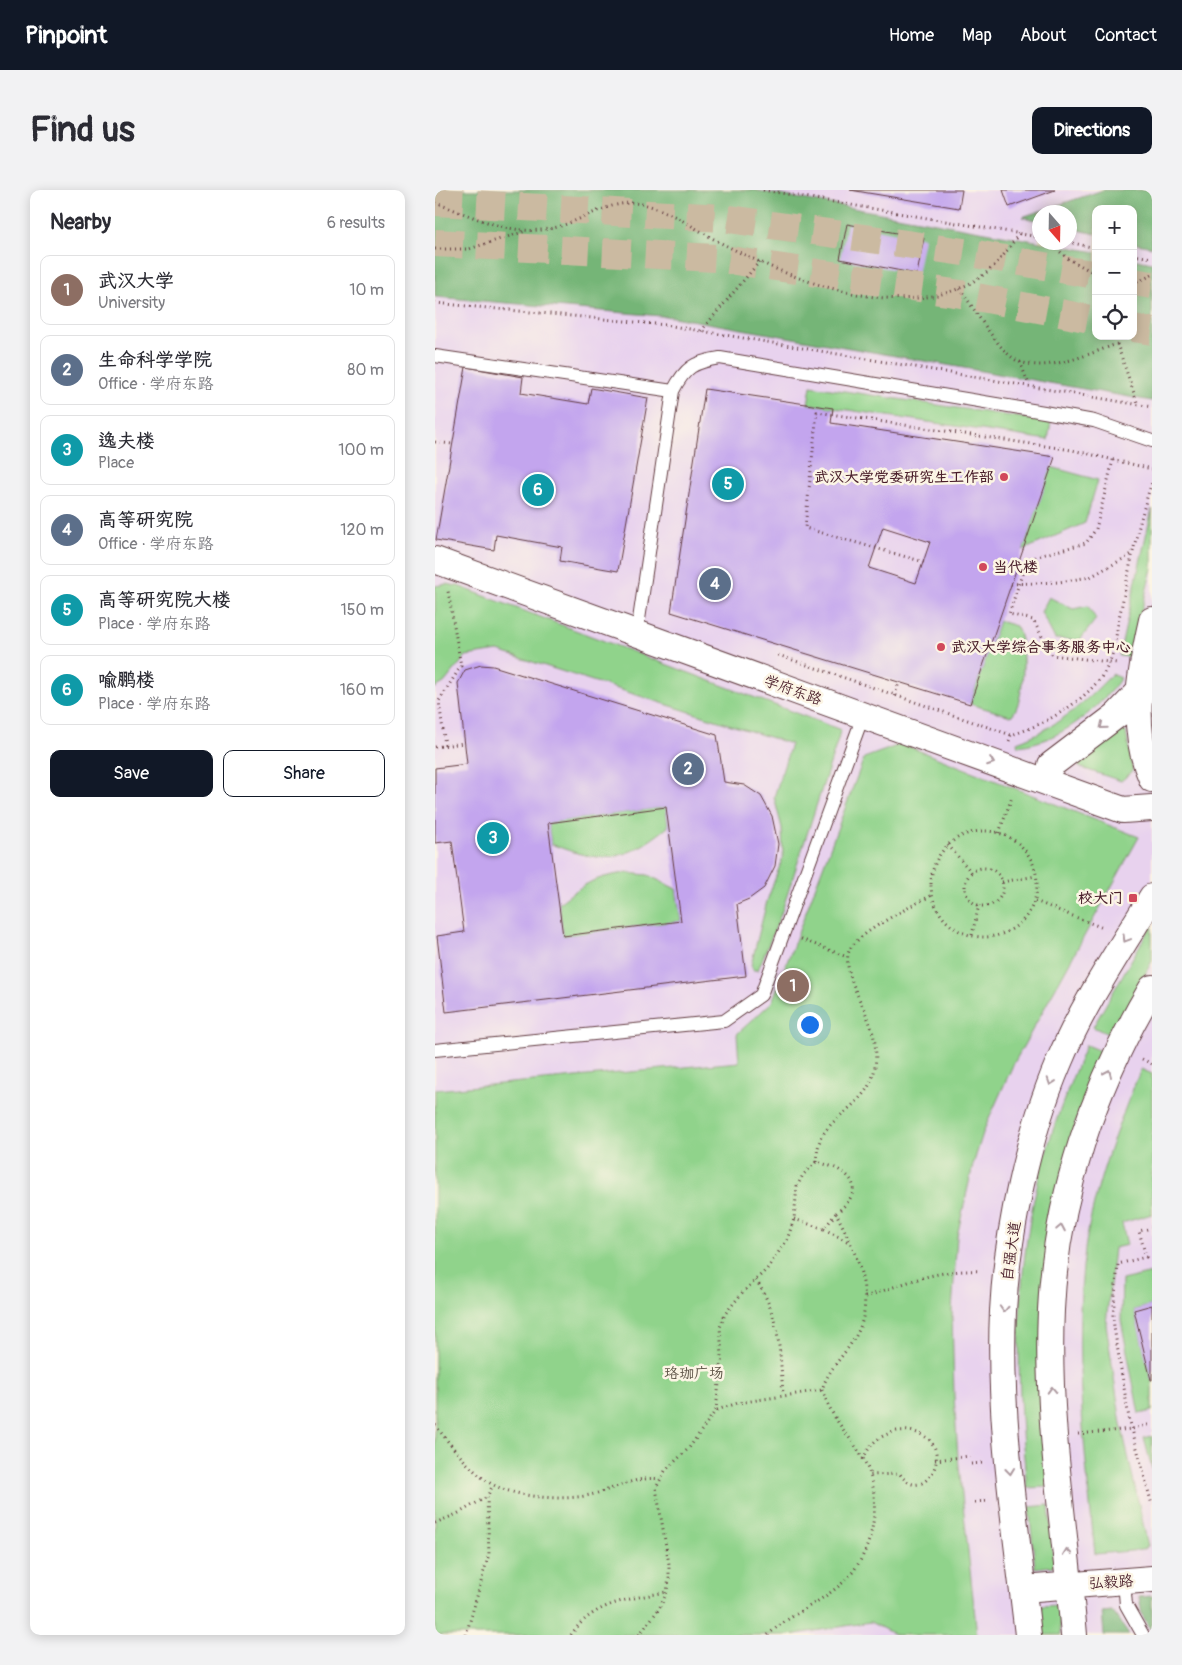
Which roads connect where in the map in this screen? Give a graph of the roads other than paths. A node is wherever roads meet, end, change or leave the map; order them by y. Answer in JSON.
{"nodes":[{"id":1,"x":435,"y":356,"type":"edge"},
{"id":2,"x":673,"y":391,"type":"junction"},
{"id":3,"x":1152,"y":441,"type":"edge"},
{"id":4,"x":437,"y":555,"type":"edge"},
{"id":5,"x":1152,"y":620,"type":"edge"},
{"id":6,"x":638,"y":626,"type":"junction"},
{"id":7,"x":1138,"y":693,"type":"junction"},
{"id":8,"x":863,"y":716,"type":"junction"},
{"id":9,"x":1051,"y":765,"type":"junction"},
{"id":10,"x":1152,"y":779,"type":"edge"},
{"id":11,"x":1152,"y":790,"type":"edge"},
{"id":12,"x":1152,"y":808,"type":"edge"},
{"id":13,"x":1152,"y":897,"type":"edge"},
{"id":14,"x":1152,"y":988,"type":"edge"},
{"id":15,"x":435,"y":1050,"type":"edge"},
{"id":16,"x":1152,"y":1579,"type":"edge"},
{"id":17,"x":1124,"y":1581,"type":"junction"},
{"id":18,"x":1070,"y":1585,"type":"junction"},
{"id":19,"x":1023,"y":1589,"type":"junction"},
{"id":20,"x":1028,"y":1635,"type":"edge"},
{"id":21,"x":1074,"y":1635,"type":"edge"},
{"id":22,"x":1143,"y":1635,"type":"edge"}],
"edges":[{"from":1,"to":2,"type":"lane"},
{"from":2,"to":3,"type":"lane"},
{"from":2,"to":6,"type":"lane"},
{"from":4,"to":6,"type":"street","name":"学府东路"},
{"from":5,"to":7,"type":"street"},
{"from":6,"to":8,"type":"street","name":"学府东路"},
{"from":6,"to":9,"type":"street","name":"学府东路"},
{"from":7,"to":9,"type":"street","one_way":true},
{"from":7,"to":10,"type":"street"},
{"from":8,"to":12,"type":"street","name":"学府东路","one_way":true},
{"from":8,"to":15,"type":"lane"},
{"from":9,"to":11,"type":"street","name":"学府东路"},
{"from":13,"to":19,"type":"street","name":"自强大道","one_way":true},
{"from":18,"to":14,"type":"street","one_way":true},
{"from":16,"to":17,"type":"street","name":"弘毅路"},
{"from":17,"to":18,"type":"street","name":"弘毅路"},
{"from":17,"to":22,"type":"lane"},
{"from":18,"to":19,"type":"street","name":"弘毅路"},
{"from":18,"to":21,"type":"street"},
{"from":19,"to":20,"type":"street","name":"自强大道"}]}
